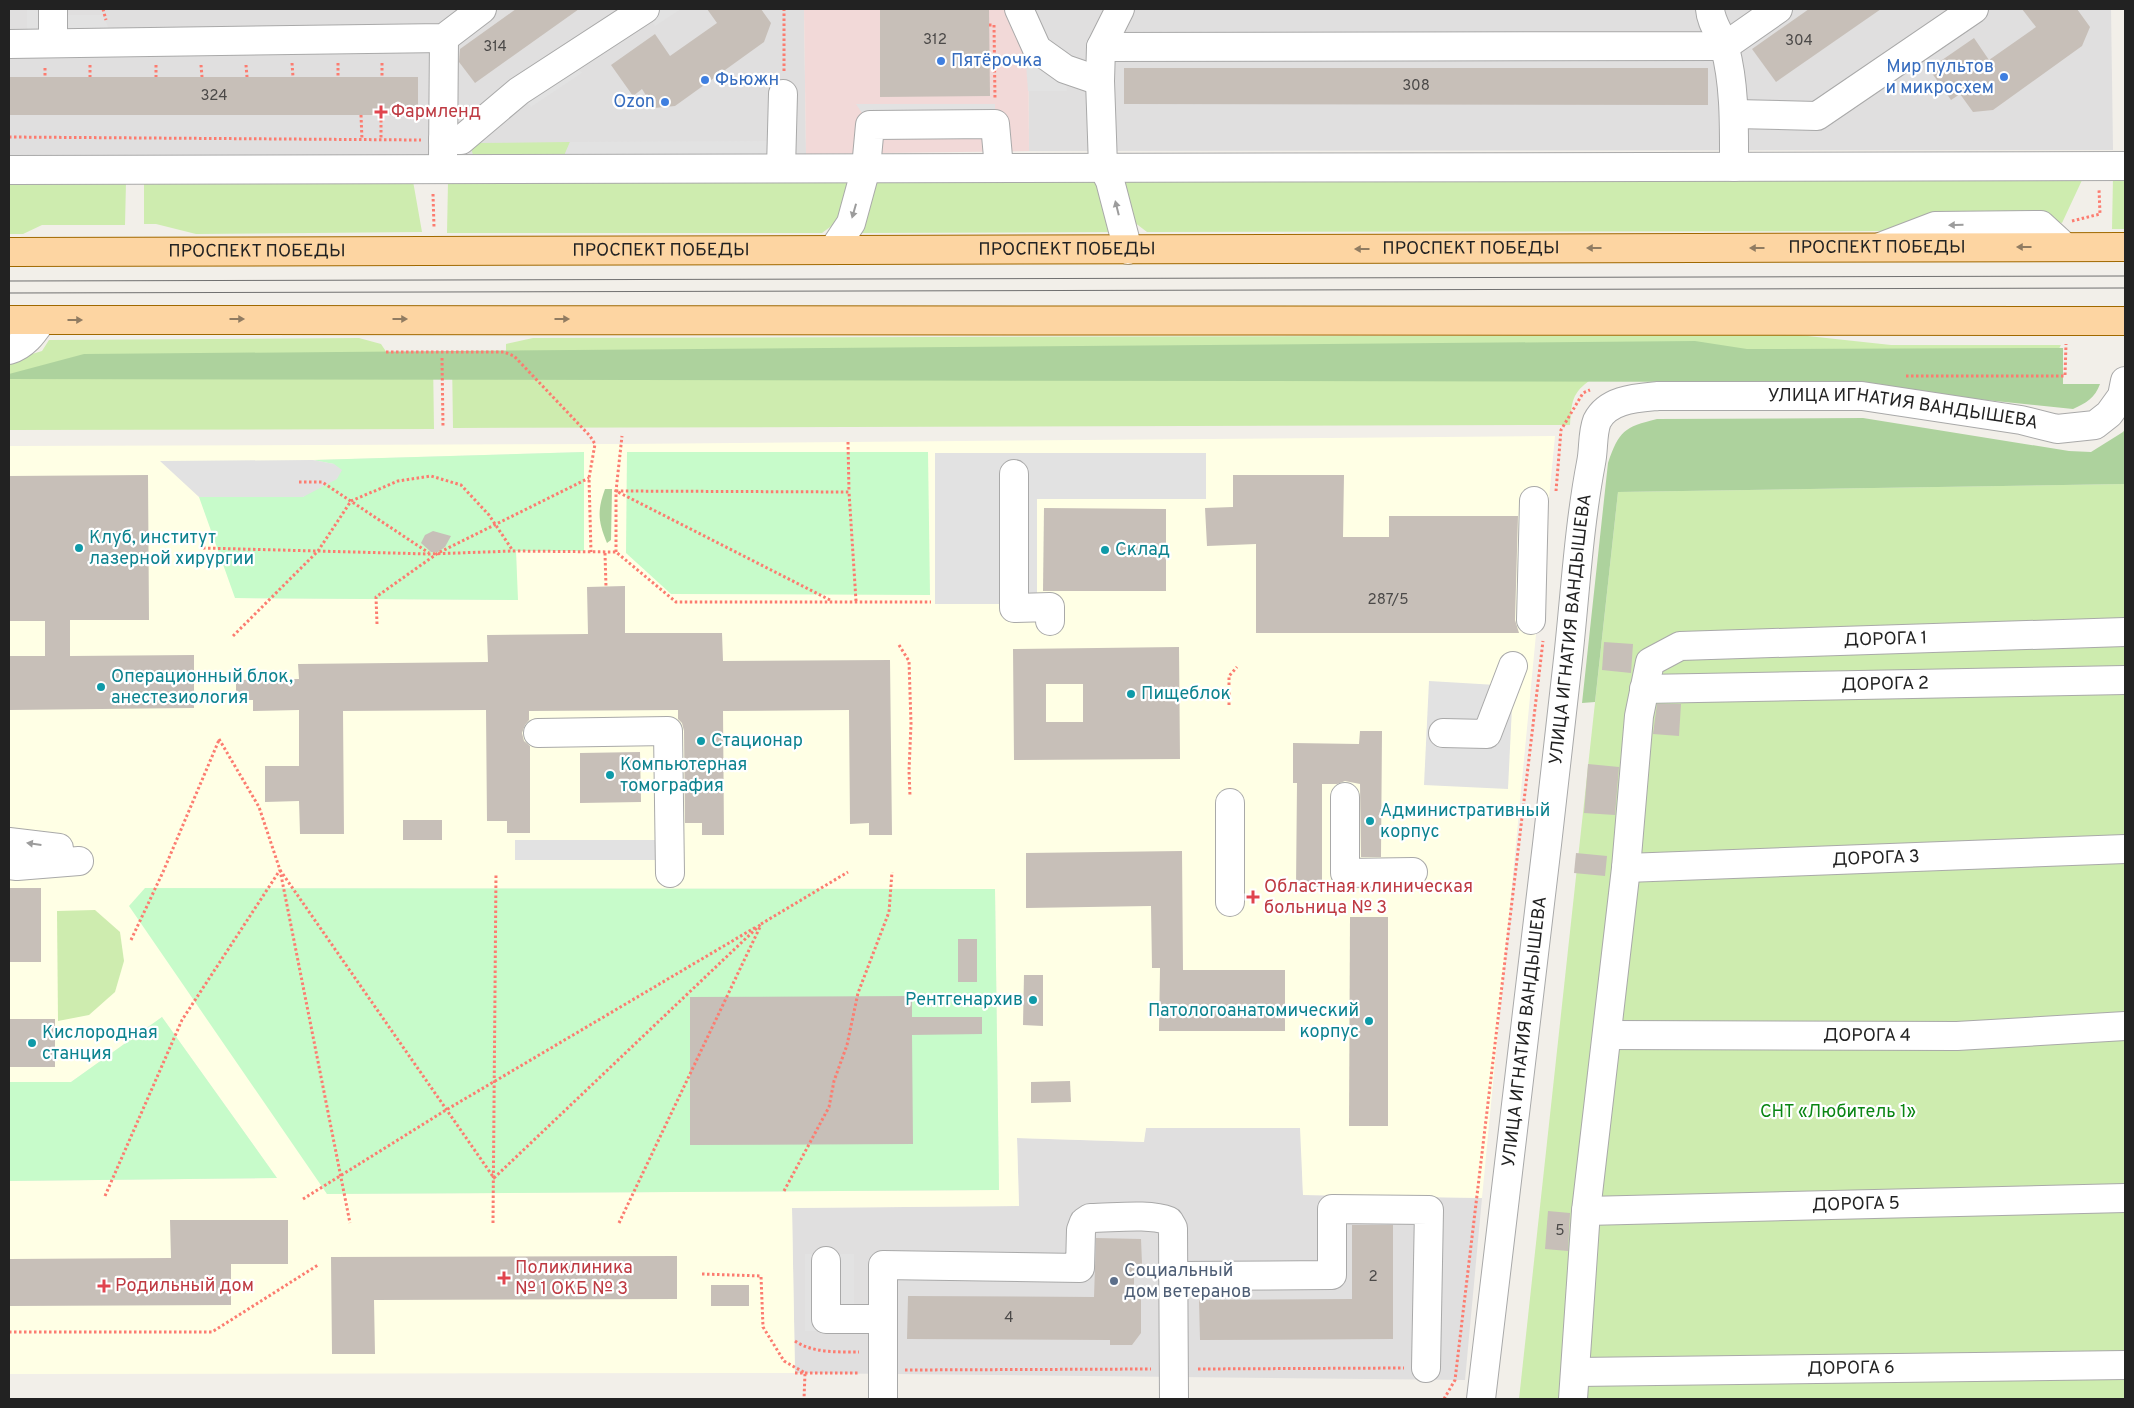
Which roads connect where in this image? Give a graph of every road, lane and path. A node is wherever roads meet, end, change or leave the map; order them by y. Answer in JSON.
{"nodes":[{"id":1,"x":53,"y":9,"type":"edge"},
{"id":2,"x":103,"y":9,"type":"edge"},
{"id":3,"x":482,"y":9,"type":"edge"},
{"id":4,"x":645,"y":9,"type":"edge"},
{"id":5,"x":784,"y":9,"type":"edge"},
{"id":6,"x":1019,"y":9,"type":"edge"},
{"id":7,"x":1120,"y":9,"type":"edge"},
{"id":8,"x":1710,"y":9,"type":"edge"},
{"id":9,"x":1778,"y":9,"type":"edge"},
{"id":10,"x":1974,"y":9,"type":"edge"},
{"id":11,"x":103,"y":15,"type":"dead end"},
{"id":12,"x":989,"y":25,"type":"dead end"},
{"id":13,"x":444,"y":38,"type":"junction"},
{"id":14,"x":53,"y":43,"type":"junction"},
{"id":15,"x":9,"y":44,"type":"edge"},
{"id":16,"x":1725,"y":46,"type":"junction"},
{"id":17,"x":1101,"y":48,"type":"junction"},
{"id":18,"x":1100,"y":81,"type":"junction"},
{"id":19,"x":783,"y":94,"type":"joint"},
{"id":20,"x":995,"y":104,"type":"dead end"},
{"id":21,"x":1735,"y":114,"type":"junction"},
{"id":22,"x":361,"y":115,"type":"dead end"},
{"id":23,"x":381,"y":115,"type":"dead end"},
{"id":24,"x":9,"y":137,"type":"edge"},
{"id":25,"x":362,"y":140,"type":"junction"},
{"id":26,"x":382,"y":140,"type":"junction"},
{"id":27,"x":443,"y":140,"type":"junction"},
{"id":28,"x":2125,"y":166,"type":"edge"},
{"id":29,"x":1103,"y":167,"type":"junction"},
{"id":30,"x":1734,"y":167,"type":"junction"},
{"id":31,"x":781,"y":168,"type":"junction"},
{"id":32,"x":866,"y":168,"type":"junction"},
{"id":33,"x":999,"y":168,"type":"junction"},
{"id":34,"x":9,"y":170,"type":"edge"},
{"id":35,"x":438,"y":181,"type":"junction"},
{"id":36,"x":433,"y":212,"type":"dead end"},
{"id":37,"x":2125,"y":247,"type":"edge"},
{"id":38,"x":833,"y":250,"type":"junction"},
{"id":39,"x":1128,"y":250,"type":"junction"},
{"id":40,"x":9,"y":252,"type":"edge"},
{"id":41,"x":9,"y":320,"type":"edge"},
{"id":42,"x":42,"y":320,"type":"junction"},
{"id":43,"x":2125,"y":320,"type":"edge"},
{"id":44,"x":9,"y":350,"type":"edge"},
{"id":45,"x":386,"y":352,"type":"dead end"},
{"id":46,"x":442,"y":358,"type":"dead end"},
{"id":47,"x":2125,"y":381,"type":"edge"},
{"id":48,"x":443,"y":427,"type":"dead end"},
{"id":49,"x":622,"y":436,"type":"dead end"},
{"id":50,"x":848,"y":442,"type":"dead end"},
{"id":51,"x":1014,"y":474,"type":"dead end"},
{"id":52,"x":589,"y":478,"type":"junction"},
{"id":53,"x":299,"y":482,"type":"dead end"},
{"id":54,"x":616,"y":490,"type":"junction"},
{"id":55,"x":849,"y":492,"type":"junction"},
{"id":56,"x":351,"y":501,"type":"junction"},
{"id":57,"x":1534,"y":501,"type":"dead end"},
{"id":58,"x":496,"y":526,"type":"junction"},
{"id":59,"x":203,"y":548,"type":"dead end"},
{"id":60,"x":318,"y":550,"type":"junction"},
{"id":61,"x":513,"y":551,"type":"junction"},
{"id":62,"x":591,"y":552,"type":"junction"},
{"id":63,"x":616,"y":552,"type":"junction"},
{"id":64,"x":438,"y":553,"type":"junction"},
{"id":65,"x":605,"y":553,"type":"junction"},
{"id":66,"x":429,"y":554,"type":"junction"},
{"id":67,"x":606,"y":587,"type":"dead end"},
{"id":68,"x":833,"y":601,"type":"junction"},
{"id":69,"x":856,"y":601,"type":"junction"},
{"id":70,"x":931,"y":602,"type":"dead end"},
{"id":71,"x":1530,"y":620,"type":"dead end"},
{"id":72,"x":1050,"y":621,"type":"dead end"},
{"id":73,"x":377,"y":624,"type":"dead end"},
{"id":74,"x":2125,"y":632,"type":"edge"},
{"id":75,"x":233,"y":636,"type":"dead end"},
{"id":76,"x":899,"y":645,"type":"dead end"},
{"id":77,"x":1513,"y":666,"type":"dead end"},
{"id":78,"x":1237,"y":667,"type":"dead end"},
{"id":79,"x":2125,"y":680,"type":"edge"},
{"id":80,"x":1644,"y":690,"type":"junction"},
{"id":81,"x":1229,"y":705,"type":"dead end"},
{"id":82,"x":538,"y":732,"type":"dead end"},
{"id":83,"x":1443,"y":732,"type":"dead end"},
{"id":84,"x":910,"y":796,"type":"dead end"},
{"id":85,"x":1345,"y":798,"type":"dead end"},
{"id":86,"x":1230,"y":804,"type":"dead end"},
{"id":87,"x":9,"y":842,"type":"edge"},
{"id":88,"x":2125,"y":849,"type":"edge"},
{"id":89,"x":9,"y":865,"type":"edge"},
{"id":90,"x":1626,"y":868,"type":"junction"},
{"id":91,"x":280,"y":870,"type":"junction"},
{"id":92,"x":848,"y":872,"type":"dead end"},
{"id":93,"x":892,"y":872,"type":"dead end"},
{"id":94,"x":1413,"y":872,"type":"dead end"},
{"id":95,"x":670,"y":873,"type":"dead end"},
{"id":96,"x":496,"y":874,"type":"dead end"},
{"id":97,"x":1230,"y":902,"type":"dead end"},
{"id":98,"x":761,"y":924,"type":"junction"},
{"id":99,"x":131,"y":940,"type":"dead end"},
{"id":100,"x":2125,"y":1026,"type":"edge"},
{"id":101,"x":1608,"y":1035,"type":"junction"},
{"id":102,"x":494,"y":1081,"type":"junction"},
{"id":103,"x":446,"y":1110,"type":"junction"},
{"id":104,"x":341,"y":1175,"type":"junction"},
{"id":105,"x":494,"y":1178,"type":"junction"},
{"id":106,"x":784,"y":1192,"type":"dead end"},
{"id":107,"x":105,"y":1196,"type":"dead end"},
{"id":108,"x":2125,"y":1198,"type":"edge"},
{"id":109,"x":303,"y":1199,"type":"dead end"},
{"id":110,"x":1586,"y":1210,"type":"junction"},
{"id":111,"x":350,"y":1222,"type":"dead end"},
{"id":112,"x":494,"y":1222,"type":"dead end"},
{"id":113,"x":619,"y":1223,"type":"dead end"},
{"id":114,"x":826,"y":1261,"type":"dead end"},
{"id":115,"x":318,"y":1264,"type":"dead end"},
{"id":116,"x":702,"y":1274,"type":"dead end"},
{"id":117,"x":1173,"y":1276,"type":"junction"},
{"id":118,"x":882,"y":1319,"type":"junction"},
{"id":119,"x":9,"y":1332,"type":"edge"},
{"id":120,"x":795,"y":1341,"type":"dead end"},
{"id":121,"x":2125,"y":1365,"type":"edge"},
{"id":122,"x":1426,"y":1368,"type":"junction"},
{"id":123,"x":1174,"y":1369,"type":"junction"},
{"id":124,"x":1576,"y":1372,"type":"junction"},
{"id":125,"x":795,"y":1373,"type":"dead end"},
{"id":126,"x":805,"y":1373,"type":"junction"},
{"id":127,"x":888,"y":1373,"type":"edge"},
{"id":128,"x":1455,"y":1380,"type":"dead end"},
{"id":129,"x":804,"y":1399,"type":"edge"},
{"id":130,"x":1174,"y":1399,"type":"edge"},
{"id":131,"x":1481,"y":1399,"type":"edge"},
{"id":132,"x":1574,"y":1399,"type":"edge"}],
"edges":[{"from":1,"to":14,"type":"street"},
{"from":2,"to":11,"type":"path"},
{"from":3,"to":13,"type":"street"},
{"from":4,"to":27,"type":"street"},
{"from":5,"to":19,"type":"path"},
{"from":6,"to":18,"type":"street"},
{"from":7,"to":17,"type":"street"},
{"from":8,"to":16,"type":"street"},
{"from":9,"to":16,"type":"street"},
{"from":10,"to":21,"type":"street"},
{"from":12,"to":20,"type":"path"},
{"from":13,"to":14,"type":"street"},
{"from":13,"to":27,"type":"street"},
{"from":14,"to":15,"type":"street"},
{"from":16,"to":17,"type":"street"},
{"from":16,"to":21,"type":"street"},
{"from":17,"to":18,"type":"street"},
{"from":18,"to":29,"type":"street"},
{"from":19,"to":31,"type":"street"},
{"from":21,"to":30,"type":"street"},
{"from":22,"to":25,"type":"path"},
{"from":23,"to":26,"type":"path"},
{"from":24,"to":25,"type":"path"},
{"from":25,"to":26,"type":"path"},
{"from":26,"to":27,"type":"path"},
{"from":27,"to":35,"type":"street"},
{"from":28,"to":30,"type":"street"},
{"from":29,"to":30,"type":"street"},
{"from":29,"to":33,"type":"street"},
{"from":39,"to":29,"type":"street","one_way":true},
{"from":31,"to":32,"type":"street"},
{"from":31,"to":35,"type":"street"},
{"from":32,"to":33,"type":"street"},
{"from":32,"to":33,"type":"street"},
{"from":32,"to":38,"type":"street","one_way":true},
{"from":34,"to":35,"type":"street"},
{"from":35,"to":36,"type":"path"},
{"from":37,"to":39,"type":"main road","name":"ПРОСПЕКТ ПОБЕДЫ","one_way":true},
{"from":38,"to":39,"type":"main road","name":"ПРОСПЕКТ ПОБЕДЫ"},
{"from":38,"to":40,"type":"main road","name":"ПРОСПЕКТ ПОБЕДЫ"},
{"from":41,"to":42,"type":"main road"},
{"from":42,"to":43,"type":"main road","one_way":true},
{"from":42,"to":44,"type":"street"},
{"from":45,"to":52,"type":"path"},
{"from":46,"to":48,"type":"path"},
{"from":47,"to":131,"type":"street","name":"УЛИЦА ИГНАТИЯ ВАНДЫШЕВА"},
{"from":49,"to":54,"type":"path"},
{"from":50,"to":55,"type":"path"},
{"from":51,"to":72,"type":"street"},
{"from":52,"to":58,"type":"path"},
{"from":52,"to":62,"type":"path"},
{"from":53,"to":56,"type":"path"},
{"from":54,"to":55,"type":"path"},
{"from":54,"to":63,"type":"path"},
{"from":54,"to":68,"type":"path"},
{"from":55,"to":69,"type":"path"},
{"from":56,"to":58,"type":"path"},
{"from":56,"to":60,"type":"path"},
{"from":56,"to":66,"type":"path"},
{"from":57,"to":71,"type":"street"},
{"from":58,"to":61,"type":"path"},
{"from":58,"to":64,"type":"path"},
{"from":59,"to":60,"type":"path"},
{"from":60,"to":66,"type":"path"},
{"from":60,"to":75,"type":"path"},
{"from":61,"to":62,"type":"path"},
{"from":61,"to":64,"type":"path"},
{"from":62,"to":65,"type":"path"},
{"from":63,"to":65,"type":"path"},
{"from":63,"to":68,"type":"path"},
{"from":64,"to":66,"type":"path"},
{"from":64,"to":73,"type":"path"},
{"from":65,"to":67,"type":"path"},
{"from":68,"to":69,"type":"path"},
{"from":69,"to":70,"type":"path"},
{"from":74,"to":80,"type":"street","name":"ДОРОГА 1"},
{"from":76,"to":84,"type":"path"},
{"from":77,"to":83,"type":"street"},
{"from":78,"to":81,"type":"path"},
{"from":79,"to":80,"type":"street","name":"ДОРОГА 2"},
{"from":80,"to":90,"type":"street"},
{"from":82,"to":95,"type":"street"},
{"from":85,"to":94,"type":"street"},
{"from":86,"to":97,"type":"street"},
{"from":89,"to":87,"type":"street","one_way":true},
{"from":88,"to":90,"type":"street","name":"ДОРОГА 3"},
{"from":90,"to":101,"type":"street"},
{"from":91,"to":99,"type":"path"},
{"from":91,"to":103,"type":"path"},
{"from":91,"to":104,"type":"path"},
{"from":91,"to":107,"type":"path"},
{"from":92,"to":98,"type":"path"},
{"from":93,"to":106,"type":"path"},
{"from":96,"to":102,"type":"path"},
{"from":98,"to":102,"type":"path"},
{"from":98,"to":105,"type":"path"},
{"from":98,"to":113,"type":"path"},
{"from":100,"to":101,"type":"street","name":"ДОРОГА 4"},
{"from":101,"to":110,"type":"street"},
{"from":102,"to":103,"type":"path"},
{"from":102,"to":105,"type":"path"},
{"from":103,"to":104,"type":"path"},
{"from":103,"to":105,"type":"path"},
{"from":104,"to":109,"type":"path"},
{"from":104,"to":111,"type":"path"},
{"from":105,"to":112,"type":"path"},
{"from":108,"to":110,"type":"street","name":"ДОРОГА 5"},
{"from":110,"to":124,"type":"street"},
{"from":114,"to":118,"type":"street"},
{"from":115,"to":119,"type":"path"},
{"from":116,"to":126,"type":"path"},
{"from":117,"to":118,"type":"street"},
{"from":117,"to":122,"type":"street"},
{"from":117,"to":123,"type":"street"},
{"from":118,"to":127,"type":"street"},
{"from":120,"to":127,"type":"path"},
{"from":121,"to":124,"type":"street","name":"ДОРОГА 6"},
{"from":122,"to":123,"type":"path"},
{"from":122,"to":128,"type":"path"},
{"from":123,"to":127,"type":"path"},
{"from":123,"to":130,"type":"street"},
{"from":124,"to":132,"type":"street"},
{"from":125,"to":126,"type":"path"},
{"from":126,"to":127,"type":"path"},
{"from":126,"to":129,"type":"path"}]}
